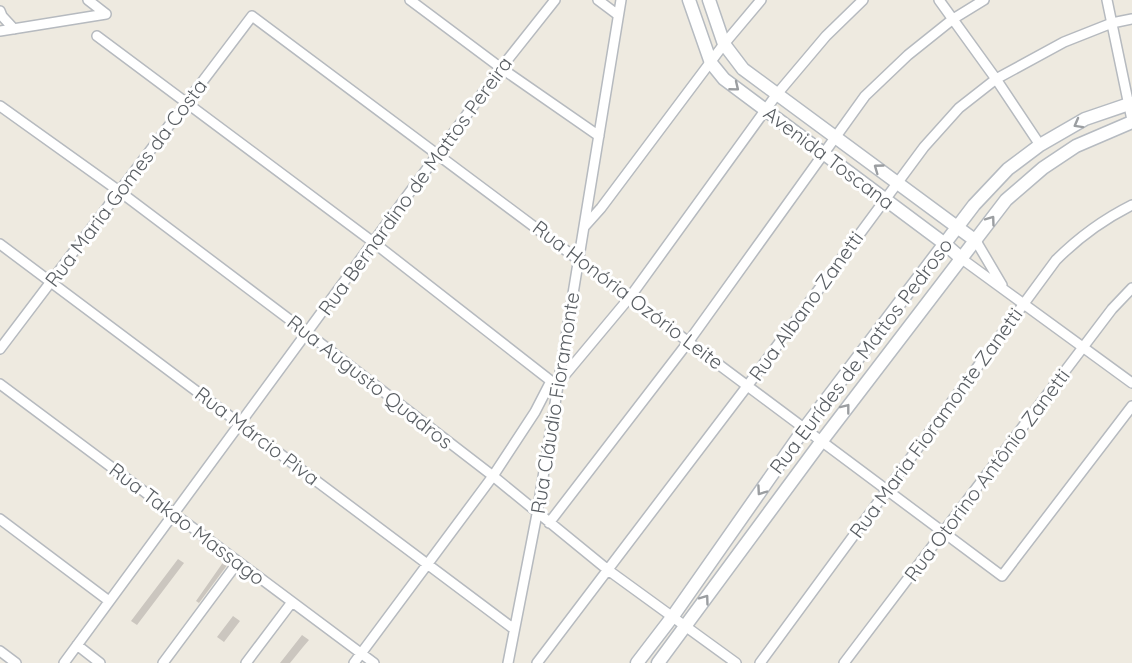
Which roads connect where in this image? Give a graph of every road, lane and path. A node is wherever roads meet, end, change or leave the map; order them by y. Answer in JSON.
{"nodes":[{"id":1,"x":88,"y":0,"type":"edge"},
{"id":2,"x":410,"y":0,"type":"edge"},
{"id":3,"x":555,"y":0,"type":"edge"},
{"id":4,"x":598,"y":0,"type":"edge"},
{"id":5,"x":621,"y":0,"type":"edge"},
{"id":6,"x":689,"y":0,"type":"edge"},
{"id":7,"x":709,"y":0,"type":"edge"},
{"id":8,"x":761,"y":0,"type":"edge"},
{"id":9,"x":863,"y":0,"type":"edge"},
{"id":10,"x":939,"y":0,"type":"edge"},
{"id":11,"x":984,"y":0,"type":"edge"},
{"id":12,"x":1107,"y":0,"type":"edge"},
{"id":13,"x":1,"y":15,"type":"edge"},
{"id":14,"x":618,"y":15,"type":"junction"},
{"id":15,"x":252,"y":16,"type":"joint"},
{"id":16,"x":953,"y":19,"type":"junction"},
{"id":17,"x":1132,"y":20,"type":"edge"},
{"id":18,"x":1112,"y":24,"type":"junction"},
{"id":19,"x":14,"y":29,"type":"junction"},
{"id":20,"x":0,"y":31,"type":"edge"},
{"id":21,"x":97,"y":36,"type":"dead end"},
{"id":22,"x":724,"y":44,"type":"junction"},
{"id":23,"x":711,"y":63,"type":"junction"},
{"id":24,"x":501,"y":68,"type":"junction"},
{"id":25,"x":996,"y":79,"type":"junction"},
{"id":26,"x":777,"y":94,"type":"junction"},
{"id":27,"x":186,"y":103,"type":"junction"},
{"id":28,"x":1130,"y":103,"type":"edge"},
{"id":29,"x":0,"y":106,"type":"edge"},
{"id":30,"x":766,"y":111,"type":"junction"},
{"id":31,"x":1132,"y":121,"type":"edge"},
{"id":32,"x":599,"y":136,"type":"junction"},
{"id":33,"x":836,"y":137,"type":"junction"},
{"id":34,"x":1040,"y":145,"type":"junction"},
{"id":35,"x":438,"y":154,"type":"junction"},
{"id":36,"x":824,"y":154,"type":"junction"},
{"id":37,"x":897,"y":183,"type":"junction"},
{"id":38,"x":119,"y":191,"type":"junction"},
{"id":39,"x":885,"y":199,"type":"junction"},
{"id":40,"x":1132,"y":205,"type":"edge"},
{"id":41,"x":957,"y":226,"type":"junction"},
{"id":42,"x":584,"y":227,"type":"junction"},
{"id":43,"x":976,"y":241,"type":"junction"},
{"id":44,"x":373,"y":243,"type":"junction"},
{"id":45,"x":0,"y":244,"type":"edge"},
{"id":46,"x":945,"y":244,"type":"junction"},
{"id":47,"x":579,"y":258,"type":"junction"},
{"id":48,"x":962,"y":259,"type":"junction"},
{"id":49,"x":51,"y":282,"type":"junction"},
{"id":50,"x":1132,"y":288,"type":"edge"},
{"id":51,"x":1004,"y":290,"type":"junction"},
{"id":52,"x":630,"y":297,"type":"junction"},
{"id":53,"x":1024,"y":304,"type":"junction"},
{"id":54,"x":306,"y":333,"type":"junction"},
{"id":55,"x":689,"y":341,"type":"junction"},
{"id":56,"x":1083,"y":347,"type":"junction"},
{"id":57,"x":0,"y":349,"type":"edge"},
{"id":58,"x":555,"y":382,"type":"junction"},
{"id":59,"x":1132,"y":382,"type":"edge"},
{"id":60,"x":0,"y":384,"type":"edge"},
{"id":61,"x":748,"y":385,"type":"junction"},
{"id":62,"x":1132,"y":406,"type":"edge"},
{"id":63,"x":240,"y":423,"type":"junction"},
{"id":64,"x":804,"y":429,"type":"junction"},
{"id":65,"x":821,"y":442,"type":"junction"},
{"id":66,"x":493,"y":476,"type":"junction"},
{"id":67,"x":887,"y":489,"type":"junction"},
{"id":68,"x":174,"y":514,"type":"junction"},
{"id":69,"x":537,"y":514,"type":"junction"},
{"id":70,"x":0,"y":519,"type":"edge"},
{"id":71,"x":549,"y":523,"type":"junction"},
{"id":72,"x":944,"y":532,"type":"junction"},
{"id":73,"x":238,"y":562,"type":"junction"},
{"id":74,"x":428,"y":564,"type":"junction"},
{"id":75,"x":608,"y":570,"type":"junction"},
{"id":76,"x":109,"y":601,"type":"junction"},
{"id":77,"x":292,"y":602,"type":"junction"},
{"id":78,"x":673,"y":616,"type":"junction"},
{"id":79,"x":685,"y":627,"type":"junction"},
{"id":80,"x":514,"y":629,"type":"junction"},
{"id":81,"x":77,"y":645,"type":"junction"},
{"id":82,"x":0,"y":651,"type":"edge"},
{"id":83,"x":361,"y":653,"type":"junction"},
{"id":84,"x":16,"y":663,"type":"edge"},
{"id":85,"x":64,"y":663,"type":"edge"},
{"id":86,"x":100,"y":663,"type":"edge"},
{"id":87,"x":163,"y":663,"type":"edge"},
{"id":88,"x":246,"y":663,"type":"edge"},
{"id":89,"x":354,"y":663,"type":"edge"},
{"id":90,"x":374,"y":663,"type":"edge"},
{"id":91,"x":508,"y":663,"type":"edge"},
{"id":92,"x":537,"y":663,"type":"edge"},
{"id":93,"x":637,"y":663,"type":"edge"},
{"id":94,"x":658,"y":663,"type":"edge"},
{"id":95,"x":736,"y":663,"type":"edge"},
{"id":96,"x":760,"y":663,"type":"edge"},
{"id":97,"x":844,"y":663,"type":"edge"}],
"edges":[{"from":1,"to":19,"type":"street"},
{"from":2,"to":24,"type":"street"},
{"from":3,"to":24,"type":"street","name":"Rua Bernardino de Mattos Pereira"},
{"from":4,"to":14,"type":"street"},
{"from":5,"to":14,"type":"street","name":"Rua Cláudio Fioramonte"},
{"from":6,"to":23,"type":"street","name":"Avenida Toscana"},
{"from":7,"to":22,"type":"street","name":"Avenida Toscana"},
{"from":8,"to":22,"type":"street"},
{"from":9,"to":26,"type":"street"},
{"from":10,"to":16,"type":"street"},
{"from":11,"to":16,"type":"street"},
{"from":12,"to":18,"type":"street"},
{"from":13,"to":19,"type":"street"},
{"from":14,"to":32,"type":"street","name":"Rua Cláudio Fioramonte"},
{"from":15,"to":27,"type":"street","name":"Rua Maria Gomes da Costa"},
{"from":15,"to":35,"type":"street","name":"Rua Honória Ozório Leite"},
{"from":16,"to":25,"type":"street"},
{"from":16,"to":33,"type":"street"},
{"from":17,"to":18,"type":"street","name":"Rua Albano Zanetti"},
{"from":18,"to":25,"type":"street","name":"Rua Albano Zanetti"},
{"from":18,"to":28,"type":"street"},
{"from":19,"to":20,"type":"street"},
{"from":21,"to":27,"type":"street"},
{"from":22,"to":23,"type":"street"},
{"from":22,"to":26,"type":"street","name":"Avenida Toscana"},
{"from":23,"to":30,"type":"street","name":"Avenida Toscana","one_way":true},
{"from":23,"to":42,"type":"street"},
{"from":24,"to":32,"type":"street"},
{"from":24,"to":35,"type":"street","name":"Rua Bernardino de Mattos Pereira"},
{"from":25,"to":34,"type":"street"},
{"from":25,"to":37,"type":"street","name":"Rua Albano Zanetti"},
{"from":26,"to":30,"type":"street"},
{"from":26,"to":33,"type":"street","name":"Avenida Toscana"},
{"from":27,"to":38,"type":"street","name":"Rua Maria Gomes da Costa"},
{"from":27,"to":44,"type":"street"},
{"from":28,"to":31,"type":"street"},
{"from":28,"to":34,"type":"street","name":"Rua Eurídes de Mattos Pedroso","one_way":true},
{"from":29,"to":38,"type":"street","name":"Rua Augusto Quadros"},
{"from":30,"to":36,"type":"street","name":"Avenida Toscana"},
{"from":30,"to":52,"type":"street"},
{"from":43,"to":31,"type":"street","name":"Rua Eurídes de Mattos Pedroso","one_way":true},
{"from":32,"to":42,"type":"street","name":"Rua Cláudio Fioramonte"},
{"from":33,"to":36,"type":"street"},
{"from":37,"to":33,"type":"street","name":"Avenida Toscana","one_way":true},
{"from":34,"to":41,"type":"street","name":"Rua Eurídes de Mattos Pedroso"},
{"from":35,"to":44,"type":"street","name":"Rua Bernardino de Mattos Pereira"},
{"from":35,"to":47,"type":"street","name":"Rua Honória Ozório Leite"},
{"from":36,"to":39,"type":"street","name":"Avenida Toscana"},
{"from":36,"to":55,"type":"street"},
{"from":37,"to":39,"type":"street","name":"Rua Albano Zanetti"},
{"from":37,"to":41,"type":"street","name":"Avenida Toscana"},
{"from":38,"to":49,"type":"street","name":"Rua Maria Gomes da Costa"},
{"from":38,"to":54,"type":"street","name":"Rua Augusto Quadros"},
{"from":39,"to":46,"type":"street","name":"Avenida Toscana"},
{"from":39,"to":61,"type":"street","name":"Rua Albano Zanetti"},
{"from":40,"to":53,"type":"street","name":"Rua Maria Fioramonte Zanetti"},
{"from":41,"to":43,"type":"street","name":"Avenida Toscana"},
{"from":41,"to":46,"type":"street","name":"Rua Eurídes de Mattos Pedroso"},
{"from":42,"to":47,"type":"street","name":"Rua Cláudio Fioramonte"},
{"from":43,"to":48,"type":"street","name":"Rua Eurídes de Mattos Pedroso"},
{"from":43,"to":51,"type":"street","name":"Avenida Toscana"},
{"from":44,"to":54,"type":"street","name":"Rua Bernardino de Mattos Pereira"},
{"from":44,"to":58,"type":"street"},
{"from":45,"to":49,"type":"street","name":"Rua Márcio Piva"},
{"from":46,"to":48,"type":"street","name":"Avenida Toscana"},
{"from":46,"to":64,"type":"street","name":"Rua Eurídes de Mattos Pedroso"},
{"from":47,"to":52,"type":"street","name":"Rua Honória Ozório Leite"},
{"from":47,"to":58,"type":"street","name":"Rua Cláudio Fioramonte"},
{"from":48,"to":51,"type":"street","name":"Avenida Toscana"},
{"from":65,"to":48,"type":"street","name":"Rua Eurídes de Mattos Pedroso","one_way":true},
{"from":49,"to":57,"type":"street","name":"Rua Maria Gomes da Costa"},
{"from":49,"to":63,"type":"street","name":"Rua Márcio Piva"},
{"from":50,"to":56,"type":"street","name":"Rua Otorino Antônio Zanetti"},
{"from":51,"to":53,"type":"street","name":"Avenida Toscana"},
{"from":52,"to":55,"type":"street","name":"Rua Honória Ozório Leite"},
{"from":52,"to":58,"type":"street"},
{"from":53,"to":56,"type":"street","name":"Avenida Toscana"},
{"from":53,"to":67,"type":"street","name":"Rua Maria Fioramonte Zanetti"},
{"from":54,"to":63,"type":"street","name":"Rua Bernardino de Mattos Pereira"},
{"from":54,"to":66,"type":"street","name":"Rua Augusto Quadros"},
{"from":55,"to":61,"type":"street","name":"Rua Honória Ozório Leite"},
{"from":55,"to":71,"type":"street"},
{"from":56,"to":59,"type":"street","name":"Avenida Toscana"},
{"from":56,"to":72,"type":"street","name":"Rua Otorino Antônio Zanetti"},
{"from":58,"to":66,"type":"street"},
{"from":58,"to":69,"type":"street","name":"Rua Cláudio Fioramonte"},
{"from":60,"to":68,"type":"street","name":"Rua Takao Massago"},
{"from":61,"to":64,"type":"street","name":"Rua Honória Ozório Leite"},
{"from":61,"to":75,"type":"street","name":"Rua Albano Zanetti"},
{"from":62,"to":72,"type":"street","name":"Rua Honória Ozório Leite"},
{"from":63,"to":68,"type":"street","name":"Rua Bernardino de Mattos Pereira"},
{"from":63,"to":74,"type":"street","name":"Rua Márcio Piva"},
{"from":64,"to":65,"type":"street","name":"Rua Honória Ozório Leite"},
{"from":64,"to":78,"type":"street","name":"Rua Eurídes de Mattos Pedroso","one_way":true},
{"from":65,"to":67,"type":"street","name":"Rua Honória Ozório Leite"},
{"from":79,"to":65,"type":"street","name":"Rua Eurídes de Mattos Pedroso","one_way":true},
{"from":66,"to":69,"type":"street","name":"Rua Augusto Quadros"},
{"from":66,"to":74,"type":"street"},
{"from":67,"to":72,"type":"street","name":"Rua Honória Ozório Leite"},
{"from":67,"to":96,"type":"street","name":"Rua Maria Fioramonte Zanetti"},
{"from":68,"to":73,"type":"street","name":"Rua Takao Massago"},
{"from":68,"to":76,"type":"street","name":"Rua Bernardino de Mattos Pereira"},
{"from":69,"to":71,"type":"street","name":"Rua Augusto Quadros"},
{"from":69,"to":80,"type":"street","name":"Rua Cláudio Fioramonte"},
{"from":70,"to":76,"type":"street"},
{"from":71,"to":75,"type":"street","name":"Rua Augusto Quadros"},
{"from":72,"to":97,"type":"street","name":"Rua Otorino Antônio Zanetti"},
{"from":73,"to":77,"type":"street","name":"Rua Takao Massago"},
{"from":73,"to":87,"type":"street"},
{"from":74,"to":80,"type":"street","name":"Rua Márcio Piva"},
{"from":74,"to":83,"type":"street"},
{"from":75,"to":78,"type":"street","name":"Rua Augusto Quadros"},
{"from":75,"to":92,"type":"street","name":"Rua Albano Zanetti"},
{"from":76,"to":81,"type":"street","name":"Rua Bernardino de Mattos Pereira"},
{"from":77,"to":83,"type":"street","name":"Rua Takao Massago"},
{"from":77,"to":88,"type":"street"},
{"from":78,"to":79,"type":"street","name":"Rua Augusto Quadros"},
{"from":78,"to":93,"type":"street","name":"Rua Eurídes de Mattos Pedroso"},
{"from":79,"to":94,"type":"street","name":"Rua Eurídes de Mattos Pedroso"},
{"from":79,"to":95,"type":"street","name":"Rua Augusto Quadros"},
{"from":80,"to":91,"type":"street","name":"Rua Cláudio Fioramonte"},
{"from":81,"to":85,"type":"street","name":"Rua Bernardino de Mattos Pereira"},
{"from":81,"to":86,"type":"street"},
{"from":82,"to":84,"type":"street"},
{"from":83,"to":89,"type":"street"},
{"from":83,"to":90,"type":"street","name":"Rua Takao Massago"}]}
